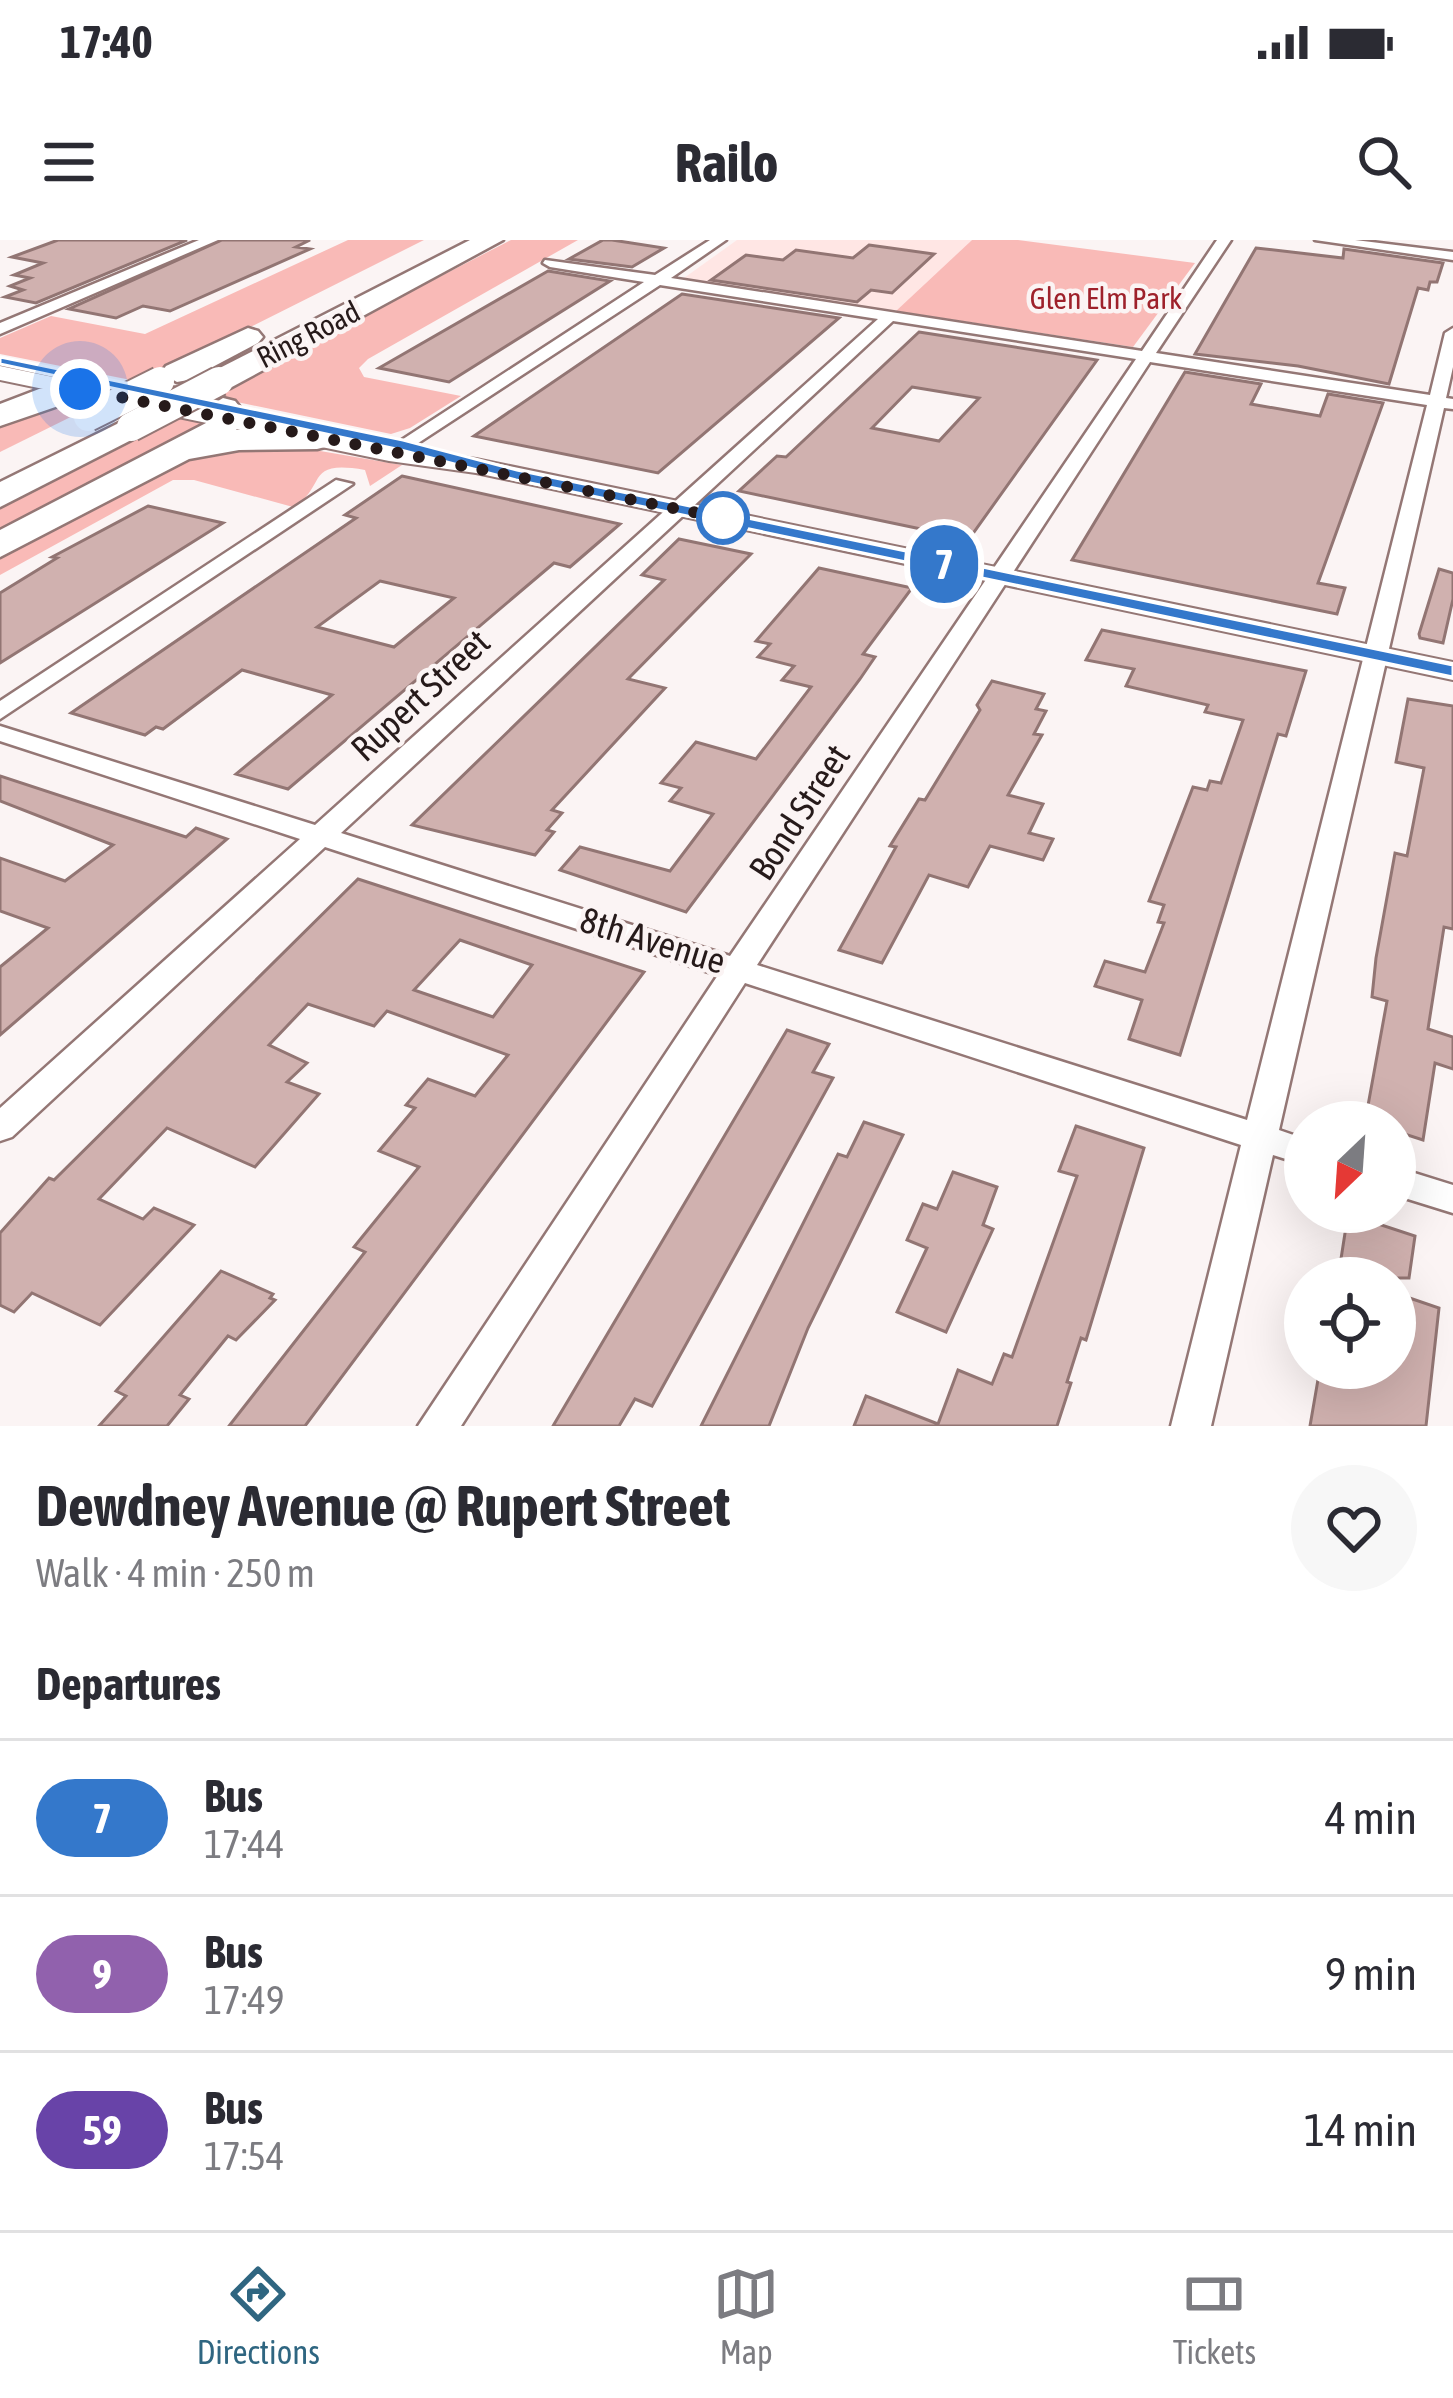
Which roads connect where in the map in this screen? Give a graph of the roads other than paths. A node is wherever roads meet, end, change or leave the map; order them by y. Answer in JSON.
{"nodes":[{"id":1,"x":211,"y":240,"type":"edge"},
{"id":2,"x":442,"y":240,"type":"edge"},
{"id":3,"x":490,"y":240,"type":"edge"},
{"id":4,"x":719,"y":240,"type":"edge"},
{"id":5,"x":1224,"y":240,"type":"edge"},
{"id":6,"x":1322,"y":240,"type":"edge"},
{"id":7,"x":1453,"y":256,"type":"edge"},
{"id":8,"x":550,"y":263,"type":"dead end"},
{"id":9,"x":658,"y":280,"type":"junction"},
{"id":10,"x":890,"y":316,"type":"junction"},
{"id":11,"x":0,"y":329,"type":"edge"},
{"id":12,"x":1453,"y":333,"type":"edge"},
{"id":13,"x":1146,"y":356,"type":"junction"},
{"id":14,"x":0,"y":361,"type":"edge"},
{"id":15,"x":0,"y":374,"type":"edge"},
{"id":16,"x":178,"y":385,"type":"junction"},
{"id":17,"x":1445,"y":402,"type":"edge"},
{"id":18,"x":84,"y":403,"type":"junction"},
{"id":19,"x":223,"y":403,"type":"junction"},
{"id":20,"x":7,"y":413,"type":"edge"},
{"id":21,"x":317,"y":439,"type":"junction"},
{"id":22,"x":403,"y":445,"type":"junction"},
{"id":23,"x":183,"y":450,"type":"junction"},
{"id":24,"x":0,"y":461,"type":"edge"},
{"id":25,"x":476,"y":466,"type":"junction"},
{"id":26,"x":343,"y":484,"type":"dead end"},
{"id":27,"x":0,"y":496,"type":"edge"},
{"id":28,"x":677,"y":509,"type":"junction"},
{"id":29,"x":0,"y":545,"type":"edge"},
{"id":30,"x":999,"y":576,"type":"junction"},
{"id":31,"x":1379,"y":655,"type":"junction"},
{"id":32,"x":1453,"y":670,"type":"edge"},
{"id":33,"x":0,"y":712,"type":"edge"},
{"id":34,"x":0,"y":733,"type":"edge"},
{"id":35,"x":321,"y":834,"type":"junction"},
{"id":36,"x":740,"y":968,"type":"junction"},
{"id":37,"x":0,"y":1128,"type":"edge"},
{"id":38,"x":1261,"y":1138,"type":"junction"},
{"id":39,"x":1284,"y":1145,"type":"edge"},
{"id":40,"x":1416,"y":1188,"type":"edge"},
{"id":41,"x":1453,"y":1199,"type":"edge"},
{"id":42,"x":438,"y":1426,"type":"edge"},
{"id":43,"x":1191,"y":1426,"type":"edge"}],
"edges":[{"from":1,"to":11,"type":"street"},
{"from":2,"to":16,"type":"highway","name":"Ring Road"},
{"from":3,"to":19,"type":"highway","name":"Ring Road"},
{"from":4,"to":9,"type":"street"},
{"from":5,"to":13,"type":"street","name":"Bond Street"},
{"from":6,"to":7,"type":"street"},
{"from":8,"to":9,"type":"street"},
{"from":9,"to":10,"type":"street"},
{"from":9,"to":22,"type":"street"},
{"from":10,"to":13,"type":"street"},
{"from":10,"to":28,"type":"street","name":"Rupert Street"},
{"from":12,"to":17,"type":"street"},
{"from":13,"to":17,"type":"street"},
{"from":13,"to":30,"type":"street","name":"Bond Street"},
{"from":14,"to":16,"type":"street"},
{"from":15,"to":18,"type":"street"},
{"from":15,"to":20,"type":"highway"},
{"from":16,"to":18,"type":"highway","name":"Ring Road","bridge":true},
{"from":16,"to":19,"type":"street"},
{"from":17,"to":31,"type":"street"},
{"from":18,"to":19,"type":"street"},
{"from":18,"to":20,"type":"highway"},
{"from":18,"to":24,"type":"highway","name":"Ring Road"},
{"from":19,"to":21,"type":"street"},
{"from":19,"to":22,"type":"street"},
{"from":19,"to":23,"type":"highway"},
{"from":19,"to":27,"type":"highway","name":"Ring Road","bridge":true},
{"from":21,"to":23,"type":"highway"},
{"from":21,"to":25,"type":"street"},
{"from":22,"to":25,"type":"street"},
{"from":23,"to":29,"type":"highway"},
{"from":25,"to":28,"type":"street"},
{"from":26,"to":33,"type":"street"},
{"from":28,"to":30,"type":"street"},
{"from":28,"to":35,"type":"street","name":"Rupert Street"},
{"from":30,"to":31,"type":"street"},
{"from":30,"to":36,"type":"street","name":"Bond Street"},
{"from":31,"to":32,"type":"street"},
{"from":31,"to":38,"type":"street"},
{"from":34,"to":35,"type":"street","name":"8th Avenue"},
{"from":35,"to":36,"type":"street","name":"8th Avenue"},
{"from":35,"to":37,"type":"street","name":"Rupert Street"},
{"from":36,"to":38,"type":"street","name":"8th Avenue"},
{"from":36,"to":42,"type":"street","name":"Bond Street"},
{"from":38,"to":39,"type":"street","name":"8th Avenue"},
{"from":38,"to":43,"type":"street"},
{"from":40,"to":41,"type":"street"}]}
